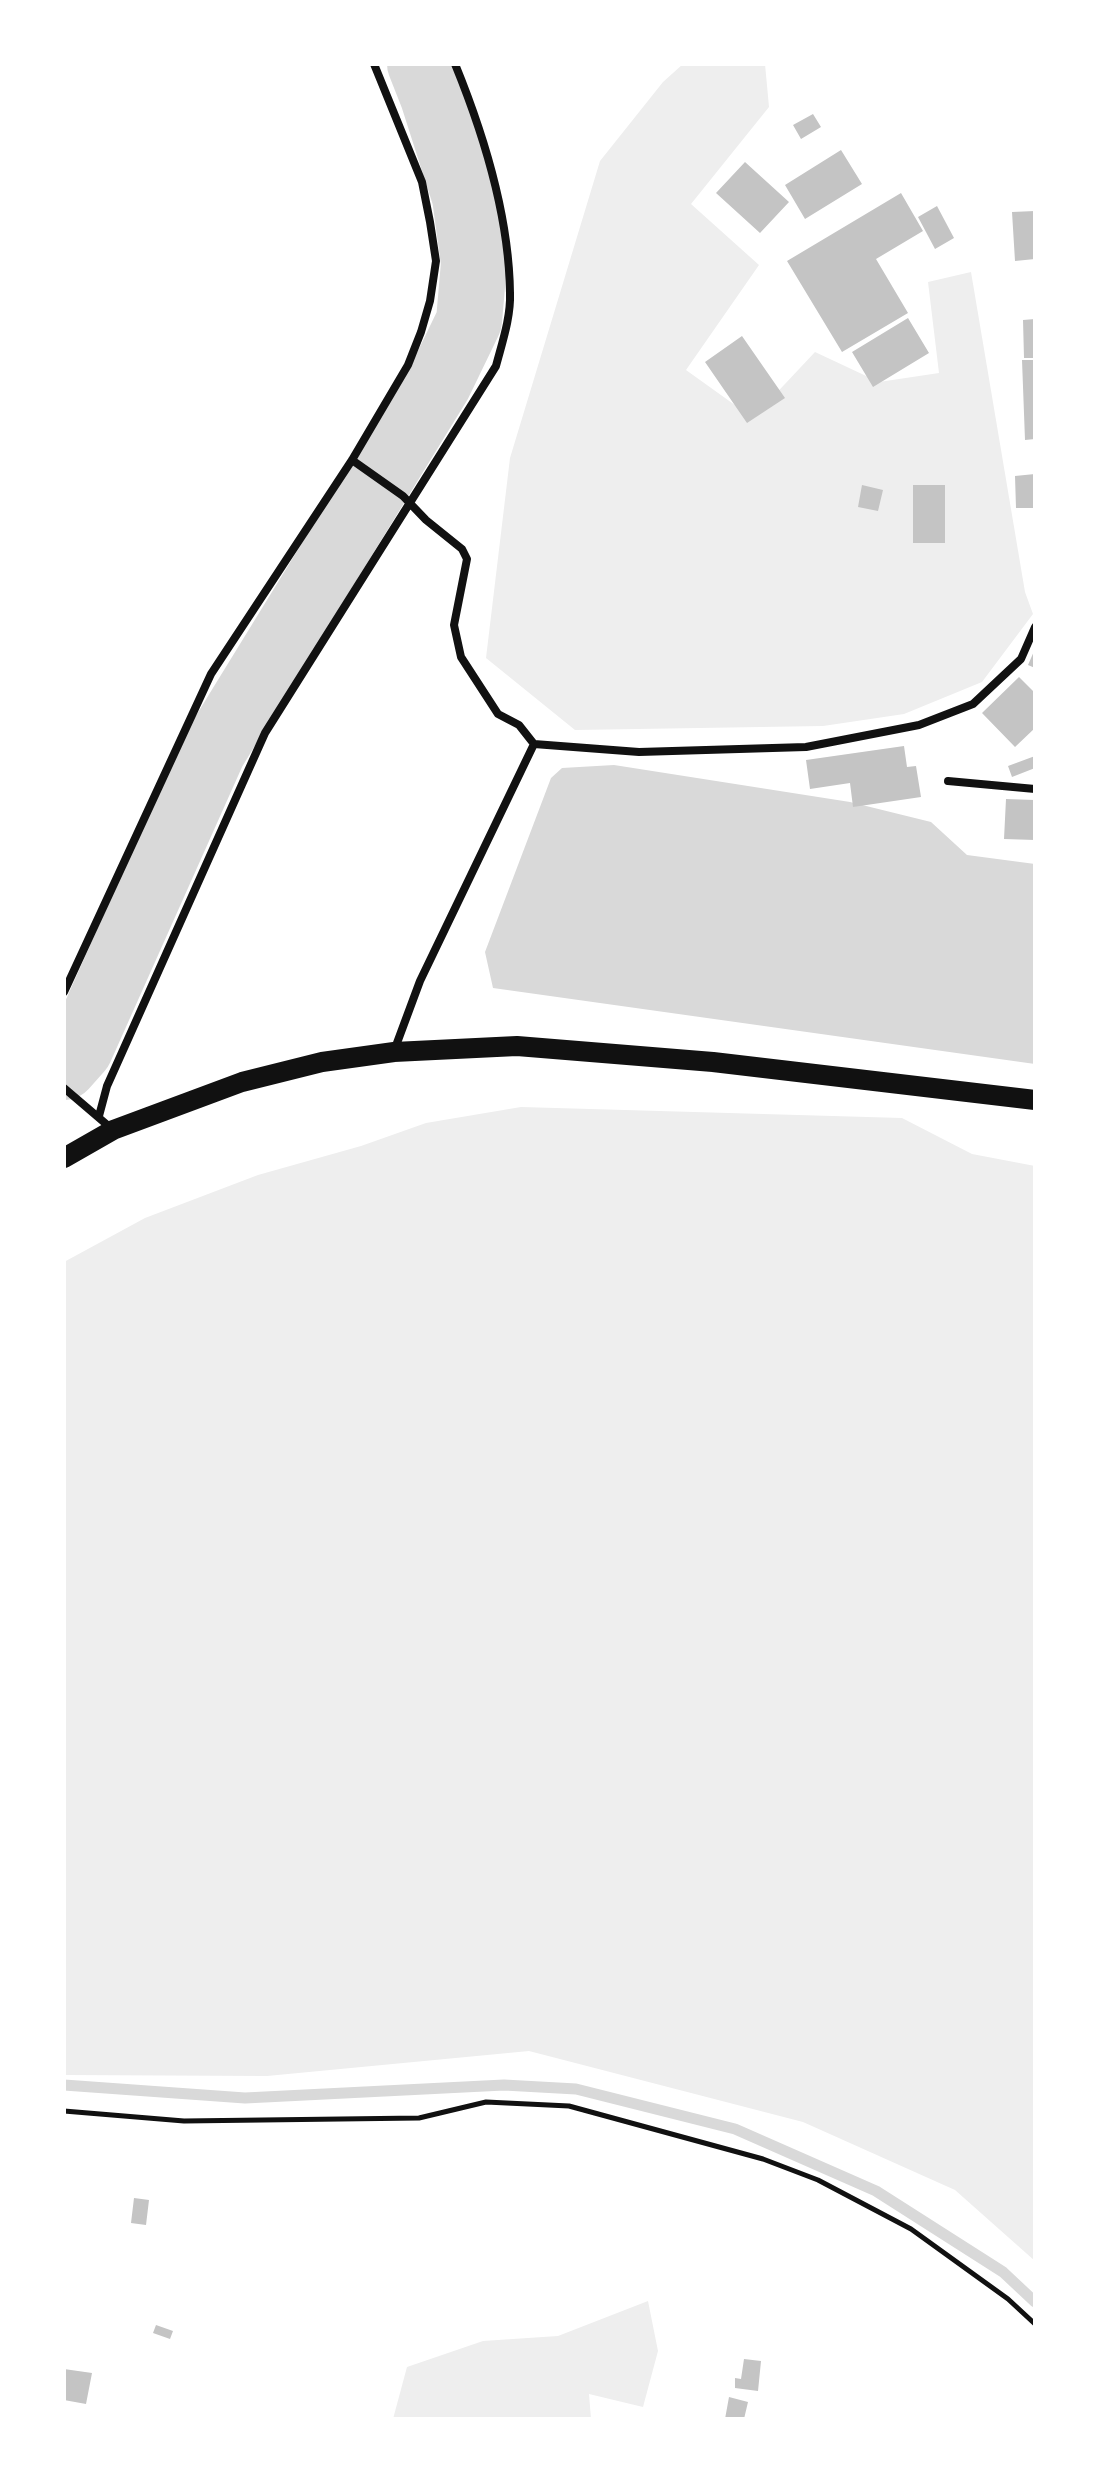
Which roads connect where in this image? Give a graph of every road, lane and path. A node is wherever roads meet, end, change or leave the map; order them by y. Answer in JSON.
{"nodes":[{"id":1,"x":374,"y":64,"type":"edge"},
{"id":2,"x":455,"y":64,"type":"edge"},
{"id":3,"x":355,"y":462,"type":"junction"},
{"id":4,"x":406,"y":499,"type":"junction"},
{"id":5,"x":1035,"y":627,"type":"edge"},
{"id":6,"x":534,"y":744,"type":"junction"},
{"id":7,"x":948,"y":781,"type":"dead end"},
{"id":8,"x":1035,"y":789,"type":"edge"},
{"id":9,"x":64,"y":992,"type":"edge"},
{"id":10,"x":394,"y":1052,"type":"junction"},
{"id":11,"x":64,"y":1088,"type":"edge"},
{"id":12,"x":1035,"y":1100,"type":"edge"},
{"id":13,"x":106,"y":1123,"type":"junction"},
{"id":14,"x":64,"y":1158,"type":"edge"},
{"id":15,"x":64,"y":2111,"type":"edge"},
{"id":16,"x":1035,"y":2324,"type":"edge"}],
"edges":[{"from":1,"to":3,"type":"street"},
{"from":2,"to":4,"type":"street"},
{"from":3,"to":4,"type":"street"},
{"from":3,"to":9,"type":"street"},
{"from":4,"to":6,"type":"street"},
{"from":4,"to":13,"type":"street"},
{"from":5,"to":6,"type":"street"},
{"from":6,"to":10,"type":"street"},
{"from":7,"to":8,"type":"street"},
{"from":10,"to":12,"type":"main road"},
{"from":10,"to":13,"type":"main road"},
{"from":11,"to":13,"type":"street"},
{"from":13,"to":14,"type":"main road"},
{"from":15,"to":16,"type":"path"}]}
